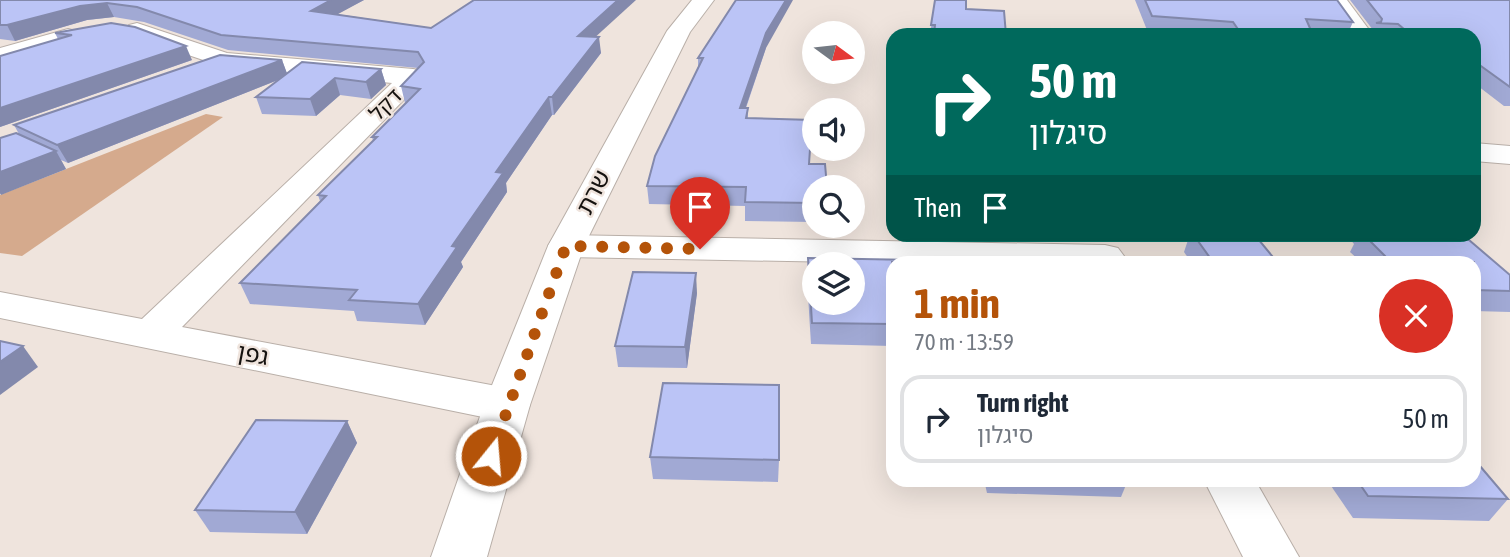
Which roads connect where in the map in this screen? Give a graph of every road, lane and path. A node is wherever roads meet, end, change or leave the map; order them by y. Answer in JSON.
{"nodes":[{"id":1,"x":703,"y":0,"type":"edge"},
{"id":2,"x":1335,"y":0,"type":"edge"},
{"id":3,"x":114,"y":27,"type":"edge"},
{"id":4,"x":1357,"y":28,"type":"edge"},
{"id":5,"x":88,"y":30,"type":"edge"},
{"id":6,"x":0,"y":56,"type":"edge"},
{"id":7,"x":224,"y":60,"type":"junction"},
{"id":8,"x":184,"y":74,"type":"edge"},
{"id":9,"x":1481,"y":153,"type":"edge"},
{"id":10,"x":1510,"y":155,"type":"edge"},
{"id":11,"x":566,"y":246,"type":"junction"},
{"id":12,"x":1105,"y":251,"type":"edge"},
{"id":13,"x":0,"y":305,"type":"edge"},
{"id":14,"x":151,"y":334,"type":"junction"},
{"id":15,"x":507,"y":405,"type":"junction"},
{"id":16,"x":1232,"y":487,"type":"edge"},
{"id":17,"x":459,"y":557,"type":"edge"},
{"id":18,"x":1271,"y":557,"type":"edge"}],
"edges":[{"from":1,"to":11,"type":"street","name":"שרת"},
{"from":2,"to":4,"type":"street"},
{"from":3,"to":7,"type":"street","name":"דקל"},
{"from":5,"to":6,"type":"street"},
{"from":7,"to":8,"type":"street"},
{"from":7,"to":14,"type":"street","name":"דקל"},
{"from":9,"to":10,"type":"street"},
{"from":11,"to":12,"type":"street"},
{"from":11,"to":15,"type":"street","name":"שרת"},
{"from":13,"to":14,"type":"street","name":"גפן"},
{"from":14,"to":15,"type":"street","name":"גפן"},
{"from":15,"to":17,"type":"street","name":"שרת"},
{"from":16,"to":18,"type":"street"}]}
